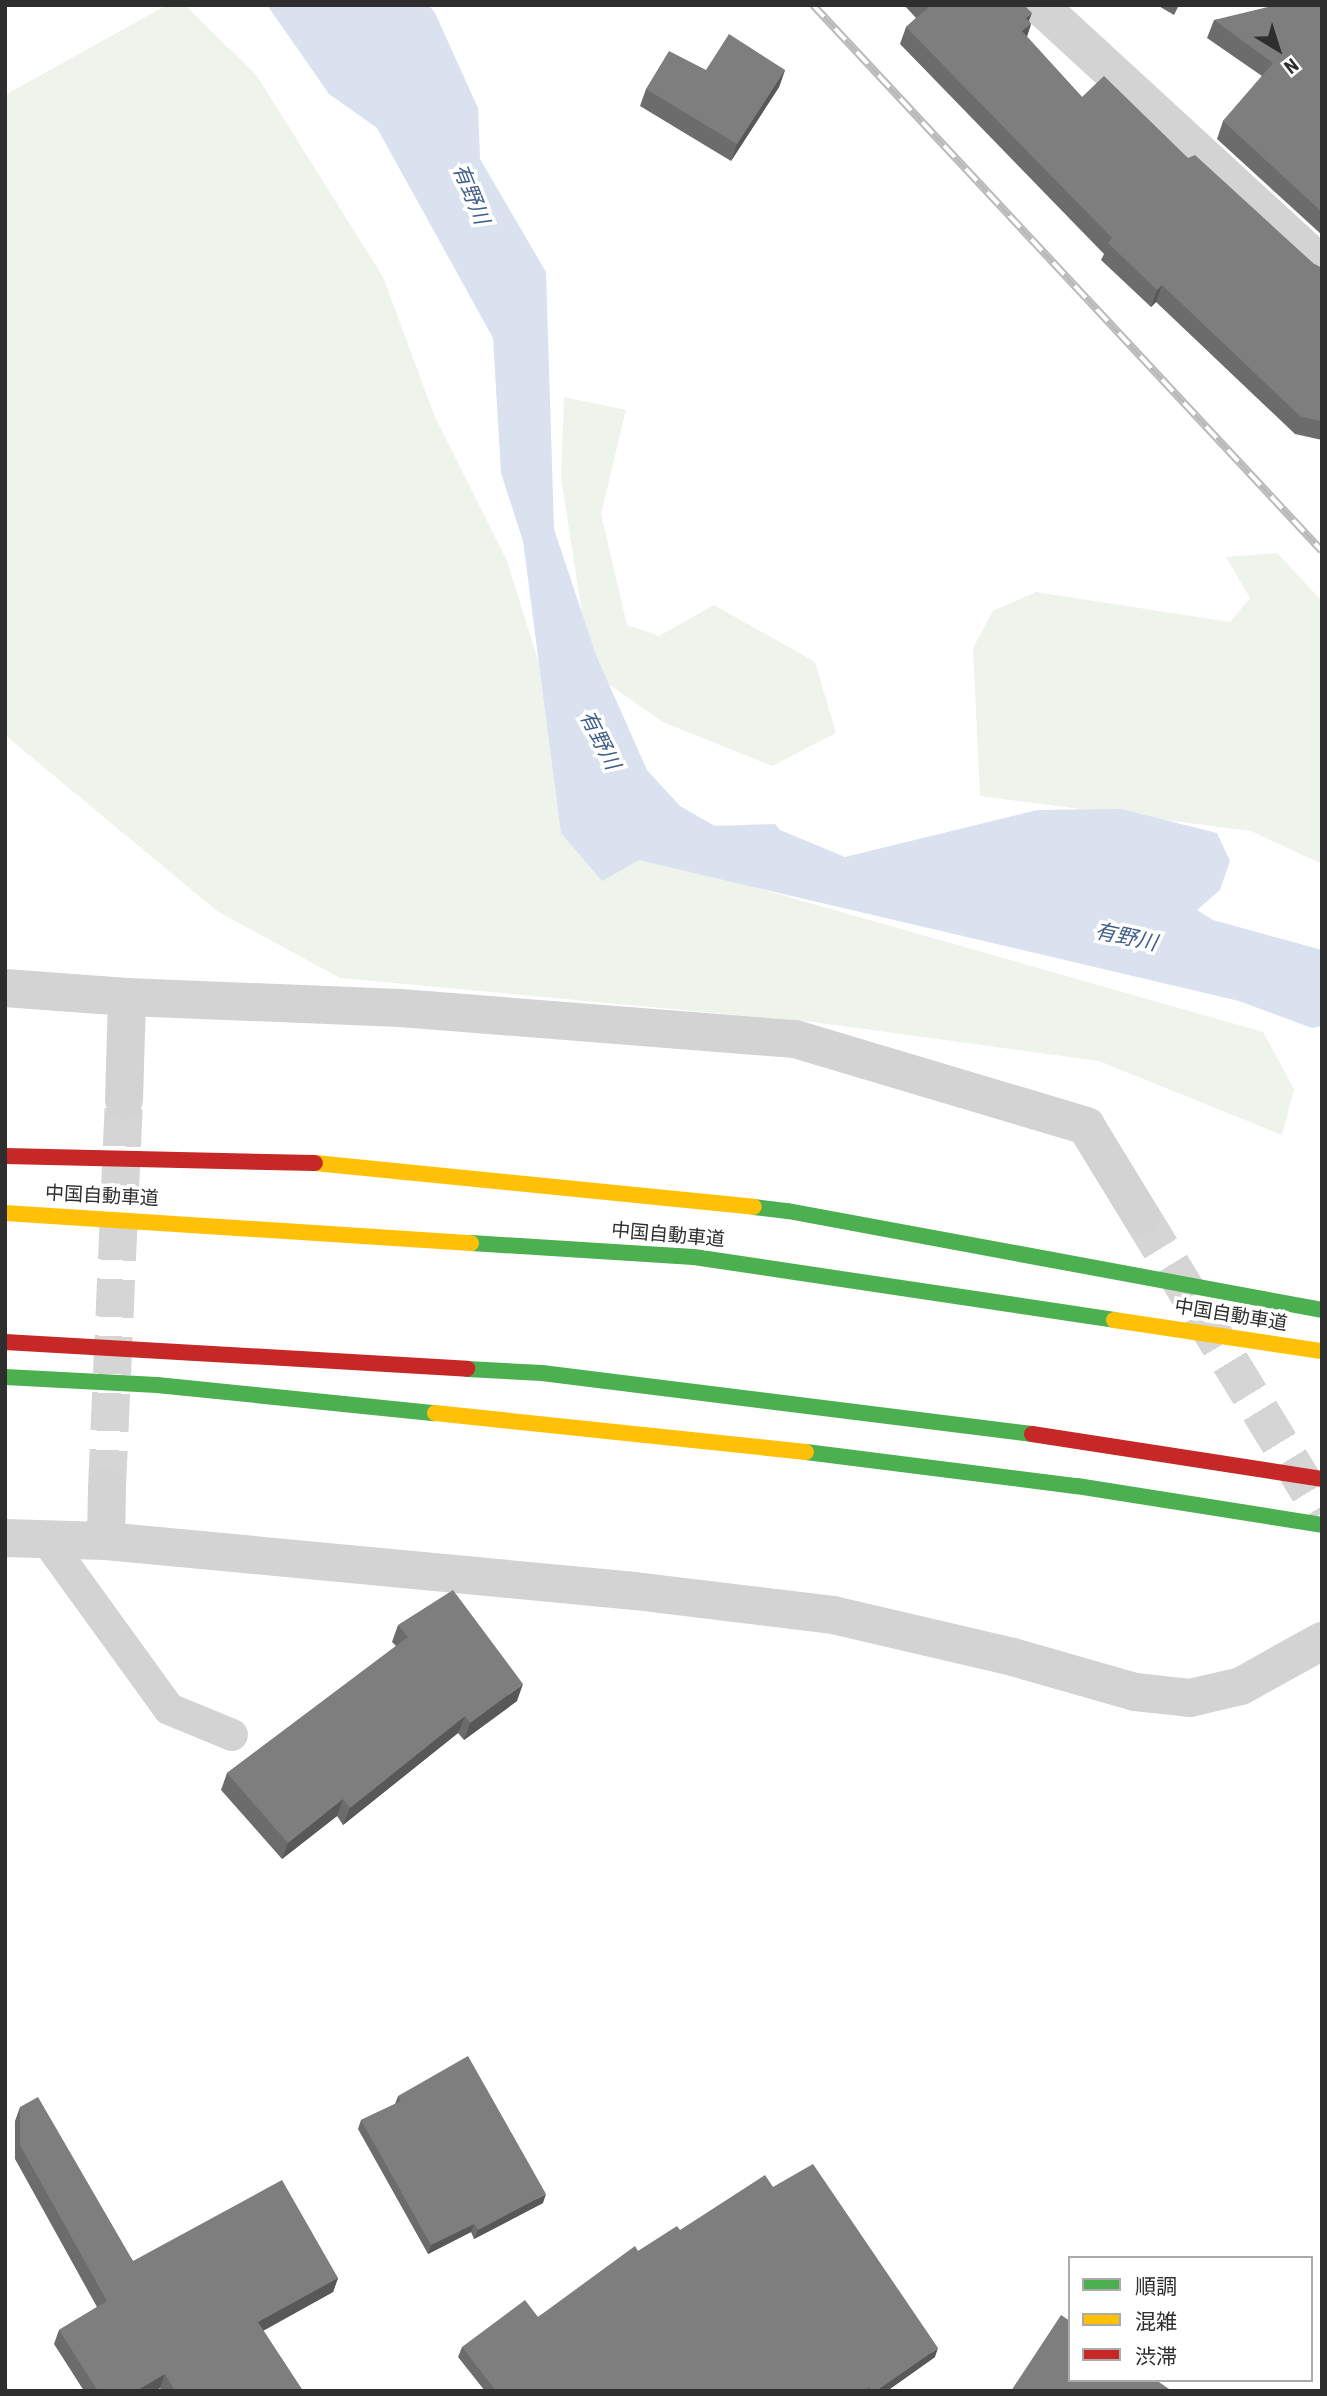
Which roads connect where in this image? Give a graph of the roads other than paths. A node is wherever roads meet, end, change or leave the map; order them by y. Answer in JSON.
{"nodes":[{"id":1,"x":1039,"y":5,"type":"edge"},
{"id":2,"x":1322,"y":265,"type":"edge"},
{"id":3,"x":5,"y":988,"type":"edge"},
{"id":4,"x":127,"y":997,"type":"junction"},
{"id":5,"x":124,"y":1100,"type":"tunnel mouth"},
{"id":6,"x":5,"y":1156,"type":"edge"},
{"id":7,"x":5,"y":1213,"type":"edge"},
{"id":8,"x":1142,"y":1216,"type":"tunnel mouth"},
{"id":9,"x":1322,"y":1310,"type":"edge"},
{"id":10,"x":5,"y":1342,"type":"edge"},
{"id":11,"x":1322,"y":1351,"type":"edge"},
{"id":12,"x":5,"y":1377,"type":"edge"},
{"id":13,"x":1322,"y":1479,"type":"edge"},
{"id":14,"x":107,"y":1488,"type":"tunnel mouth"},
{"id":15,"x":1322,"y":1525,"type":"edge"},
{"id":16,"x":5,"y":1538,"type":"edge"},
{"id":17,"x":46,"y":1539,"type":"junction"},
{"id":18,"x":106,"y":1541,"type":"junction"},
{"id":19,"x":1322,"y":1641,"type":"edge"},
{"id":20,"x":232,"y":1735,"type":"dead end"}],
"edges":[{"from":1,"to":2,"type":"street"},
{"from":3,"to":4,"type":"street"},
{"from":4,"to":5,"type":"street"},
{"from":4,"to":8,"type":"street"},
{"from":6,"to":9,"type":"highway"},
{"from":7,"to":11,"type":"highway","name":"中国自動車道"},
{"from":10,"to":13,"type":"highway"},
{"from":12,"to":15,"type":"highway"},
{"from":14,"to":18,"type":"street"},
{"from":16,"to":17,"type":"street"},
{"from":17,"to":18,"type":"street"},
{"from":17,"to":20,"type":"lane"},
{"from":18,"to":19,"type":"street"}]}
